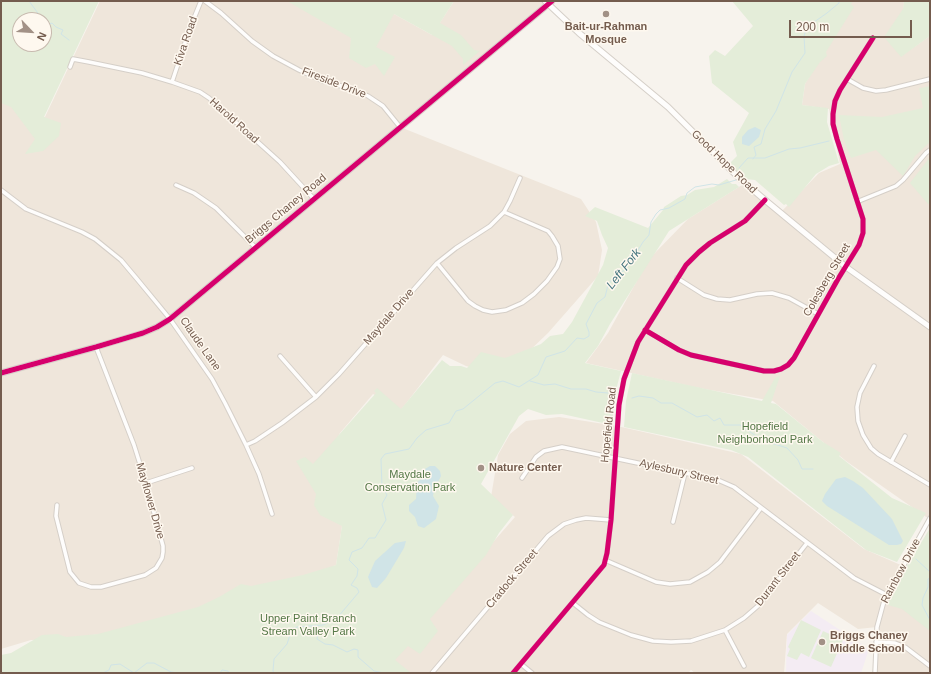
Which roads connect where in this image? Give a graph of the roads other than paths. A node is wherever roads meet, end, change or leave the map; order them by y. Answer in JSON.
{"nodes":[{"id":1,"x":201,"y":1,"type":"edge"},
{"id":2,"x":205,"y":1,"type":"edge"},
{"id":3,"x":548,"y":2,"type":"edge"},
{"id":4,"x":873,"y":38,"type":"dead end"},
{"id":5,"x":70,"y":67,"type":"dead end"},
{"id":6,"x":847,"y":79,"type":"junction"},
{"id":7,"x":930,"y":79,"type":"edge"},
{"id":8,"x":172,"y":82,"type":"junction"},
{"id":9,"x":400,"y":127,"type":"junction"},
{"id":10,"x":930,"y":150,"type":"edge"},
{"id":11,"x":520,"y":178,"type":"dead end"},
{"id":12,"x":176,"y":185,"type":"dead end"},
{"id":13,"x":1,"y":190,"type":"edge"},
{"id":14,"x":314,"y":199,"type":"junction"},
{"id":15,"x":765,"y":200,"type":"junction"},
{"id":16,"x":859,"y":201,"type":"junction"},
{"id":17,"x":504,"y":212,"type":"junction"},
{"id":18,"x":256,"y":248,"type":"junction"},
{"id":19,"x":437,"y":263,"type":"junction"},
{"id":20,"x":846,"y":266,"type":"junction"},
{"id":21,"x":677,"y":278,"type":"junction"},
{"id":22,"x":818,"y":314,"type":"junction"},
{"id":23,"x":170,"y":319,"type":"junction"},
{"id":24,"x":930,"y":327,"type":"edge"},
{"id":25,"x":645,"y":330,"type":"junction"},
{"id":26,"x":96,"y":347,"type":"junction"},
{"id":27,"x":280,"y":356,"type":"dead end"},
{"id":28,"x":874,"y":366,"type":"dead end"},
{"id":29,"x":1,"y":373,"type":"edge"},
{"id":30,"x":316,"y":397,"type":"junction"},
{"id":31,"x":905,"y":436,"type":"dead end"},
{"id":32,"x":246,"y":445,"type":"junction"},
{"id":33,"x":615,"y":458,"type":"junction"},
{"id":34,"x":890,"y":462,"type":"junction"},
{"id":35,"x":192,"y":468,"type":"dead end"},
{"id":36,"x":685,"y":473,"type":"junction"},
{"id":37,"x":522,"y":478,"type":"dead end"},
{"id":38,"x":146,"y":483,"type":"junction"},
{"id":39,"x":930,"y":485,"type":"edge"},
{"id":40,"x":57,"y":505,"type":"dead end"},
{"id":41,"x":761,"y":508,"type":"junction"},
{"id":42,"x":272,"y":514,"type":"dead end"},
{"id":43,"x":930,"y":518,"type":"edge"},
{"id":44,"x":611,"y":520,"type":"junction"},
{"id":45,"x":673,"y":522,"type":"dead end"},
{"id":46,"x":807,"y":543,"type":"junction"},
{"id":47,"x":605,"y":560,"type":"junction"},
{"id":48,"x":887,"y":595,"type":"junction"},
{"id":49,"x":573,"y":603,"type":"junction"},
{"id":50,"x":725,"y":630,"type":"junction"},
{"id":51,"x":876,"y":642,"type":"junction"},
{"id":52,"x":521,"y":664,"type":"junction"},
{"id":53,"x":744,"y":666,"type":"dead end"},
{"id":54,"x":930,"y":666,"type":"edge"},
{"id":55,"x":432,"y":673,"type":"edge"},
{"id":56,"x":513,"y":673,"type":"edge"},
{"id":57,"x":532,"y":673,"type":"edge"},
{"id":58,"x":875,"y":673,"type":"edge"}],
"edges":[{"from":1,"to":8,"type":"street","name":"Kiva Road"},
{"from":2,"to":9,"type":"street","name":"Fireside Drive"},
{"from":3,"to":9,"type":"main road","name":"Briggs Chaney Road"},
{"from":3,"to":15,"type":"main road","name":"Good Hope Road"},
{"from":4,"to":6,"type":"street","name":"Colesberg Street"},
{"from":5,"to":8,"type":"street","name":"Harold Road"},
{"from":6,"to":7,"type":"street"},
{"from":6,"to":16,"type":"street","name":"Colesberg Street"},
{"from":8,"to":14,"type":"street","name":"Harold Road"},
{"from":9,"to":14,"type":"main road","name":"Briggs Chaney Road"},
{"from":10,"to":16,"type":"street"},
{"from":11,"to":17,"type":"street","name":"Maydale Drive"},
{"from":12,"to":18,"type":"street"},
{"from":13,"to":23,"type":"street","name":"Claude Lane"},
{"from":14,"to":18,"type":"main road","name":"Briggs Chaney Road"},
{"from":15,"to":20,"type":"main road","name":"Good Hope Road"},
{"from":15,"to":21,"type":"street","name":"Hopefield Road"},
{"from":16,"to":20,"type":"street","name":"Colesberg Street"},
{"from":17,"to":19,"type":"street","name":"Maydale Drive"},
{"from":17,"to":19,"type":"street"},
{"from":18,"to":23,"type":"main road","name":"Briggs Chaney Road"},
{"from":19,"to":30,"type":"street","name":"Maydale Drive"},
{"from":20,"to":22,"type":"street","name":"Colesberg Street"},
{"from":20,"to":24,"type":"main road","name":"Good Hope Road"},
{"from":21,"to":22,"type":"street"},
{"from":21,"to":25,"type":"street","name":"Hopefield Road"},
{"from":22,"to":25,"type":"street","name":"Colesberg Street"},
{"from":23,"to":26,"type":"main road","name":"Briggs Chaney Road"},
{"from":23,"to":32,"type":"street","name":"Claude Lane"},
{"from":25,"to":33,"type":"street","name":"Hopefield Road"},
{"from":26,"to":29,"type":"main road","name":"Briggs Chaney Road"},
{"from":26,"to":38,"type":"street","name":"Mayflower Drive"},
{"from":27,"to":30,"type":"street"},
{"from":28,"to":34,"type":"street"},
{"from":30,"to":32,"type":"street","name":"Maydale Drive"},
{"from":31,"to":34,"type":"street"},
{"from":32,"to":42,"type":"street","name":"Claude Lane"},
{"from":33,"to":36,"type":"street","name":"Aylesbury Street"},
{"from":33,"to":37,"type":"street","name":"Aylesbury Street"},
{"from":33,"to":44,"type":"street","name":"Hopefield Road"},
{"from":34,"to":39,"type":"street"},
{"from":35,"to":38,"type":"street"},
{"from":36,"to":41,"type":"street","name":"Aylesbury Street"},
{"from":36,"to":45,"type":"street"},
{"from":38,"to":40,"type":"street","name":"Mayflower Drive"},
{"from":41,"to":46,"type":"street","name":"Aylesbury Street"},
{"from":41,"to":47,"type":"street"},
{"from":43,"to":48,"type":"street","name":"Rainbow Drive"},
{"from":44,"to":47,"type":"street","name":"Hopefield Road"},
{"from":44,"to":55,"type":"street","name":"Cradock Street"},
{"from":46,"to":48,"type":"street","name":"Aylesbury Street"},
{"from":46,"to":50,"type":"street","name":"Durant Street"},
{"from":47,"to":49,"type":"street","name":"Hopefield Road"},
{"from":48,"to":51,"type":"street","name":"Rainbow Drive"},
{"from":49,"to":50,"type":"street","name":"Durant Street"},
{"from":49,"to":52,"type":"street","name":"Hopefield Road"},
{"from":50,"to":53,"type":"street"},
{"from":51,"to":54,"type":"street"},
{"from":51,"to":58,"type":"street","name":"Rainbow Drive"},
{"from":52,"to":56,"type":"street","name":"Hopefield Road"},
{"from":52,"to":57,"type":"street"}]}
